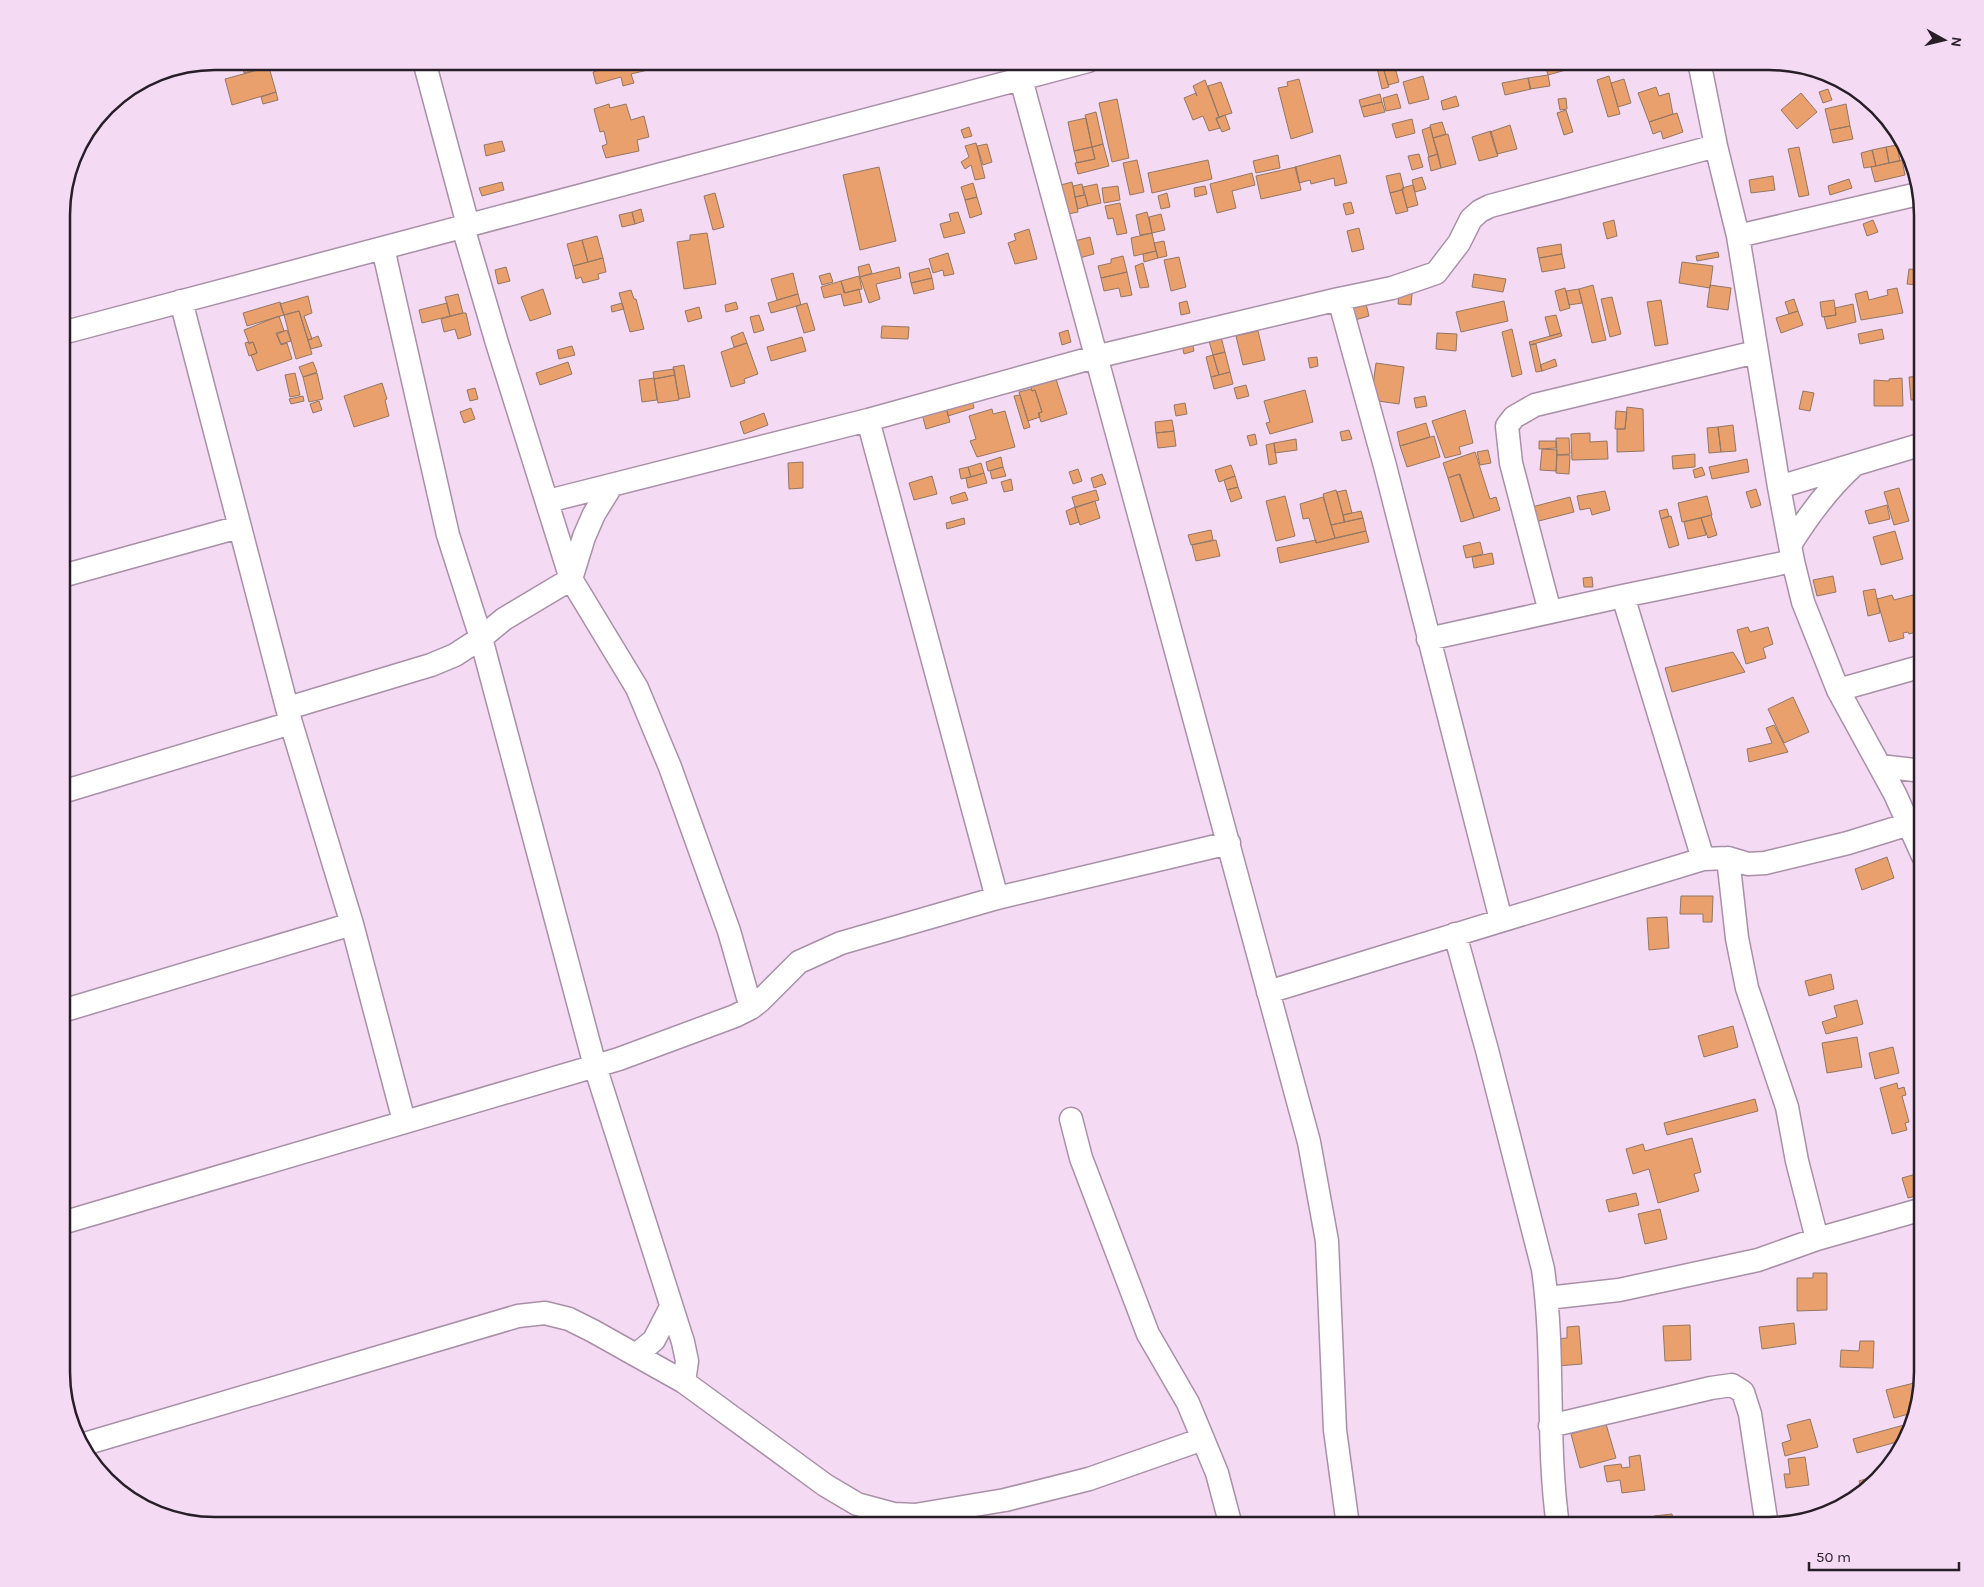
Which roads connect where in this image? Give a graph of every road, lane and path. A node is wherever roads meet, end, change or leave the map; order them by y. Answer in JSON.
{"nodes":[{"id":1,"x":426,"y":70,"type":"edge"},
{"id":2,"x":1054,"y":70,"type":"edge"},
{"id":3,"x":1701,"y":70,"type":"edge"},
{"id":4,"x":1021,"y":79,"type":"junction"},
{"id":5,"x":1716,"y":146,"type":"junction"},
{"id":6,"x":1913,"y":195,"type":"edge"},
{"id":7,"x":465,"y":226,"type":"junction"},
{"id":8,"x":1738,"y":236,"type":"junction"},
{"id":9,"x":383,"y":248,"type":"junction"},
{"id":10,"x":1339,"y":299,"type":"junction"},
{"id":11,"x":181,"y":301,"type":"junction"},
{"id":12,"x":70,"y":331,"type":"edge"},
{"id":13,"x":1756,"y":352,"type":"junction"},
{"id":14,"x":1095,"y":357,"type":"junction"},
{"id":15,"x":868,"y":420,"type":"junction"},
{"id":16,"x":1914,"y":447,"type":"edge"},
{"id":17,"x":1856,"y":464,"type":"junction"},
{"id":18,"x":612,"y":485,"type":"junction"},
{"id":19,"x":1779,"y":487,"type":"junction"},
{"id":20,"x":548,"y":501,"type":"junction"},
{"id":21,"x":239,"y":527,"type":"junction"},
{"id":22,"x":1791,"y":553,"type":"junction"},
{"id":23,"x":70,"y":574,"type":"edge"},
{"id":24,"x":572,"y":579,"type":"junction"},
{"id":25,"x":1623,"y":596,"type":"junction"},
{"id":26,"x":1550,"y":612,"type":"junction"},
{"id":27,"x":481,"y":638,"type":"junction"},
{"id":28,"x":1428,"y":640,"type":"junction"},
{"id":29,"x":1914,"y":669,"type":"edge"},
{"id":30,"x":1838,"y":690,"type":"junction"},
{"id":31,"x":289,"y":715,"type":"junction"},
{"id":32,"x":1880,"y":766,"type":"junction"},
{"id":33,"x":1914,"y":771,"type":"edge"},
{"id":34,"x":70,"y":789,"type":"edge"},
{"id":35,"x":1909,"y":824,"type":"junction"},
{"id":36,"x":1914,"y":835,"type":"edge"},
{"id":37,"x":1229,"y":843,"type":"junction"},
{"id":38,"x":1728,"y":858,"type":"junction"},
{"id":39,"x":1703,"y":859,"type":"junction"},
{"id":40,"x":997,"y":898,"type":"junction"},
{"id":41,"x":1502,"y":920,"type":"junction"},
{"id":42,"x":352,"y":924,"type":"junction"},
{"id":43,"x":1455,"y":934,"type":"junction"},
{"id":44,"x":1268,"y":992,"type":"junction"},
{"id":45,"x":751,"y":1008,"type":"junction"},
{"id":46,"x":70,"y":1009,"type":"edge"},
{"id":47,"x":596,"y":1066,"type":"junction"},
{"id":48,"x":1071,"y":1119,"type":"dead end"},
{"id":49,"x":404,"y":1121,"type":"junction"},
{"id":50,"x":1914,"y":1212,"type":"edge"},
{"id":51,"x":70,"y":1221,"type":"edge"},
{"id":52,"x":1817,"y":1240,"type":"junction"},
{"id":53,"x":1548,"y":1298,"type":"junction"},
{"id":54,"x":671,"y":1307,"type":"junction"},
{"id":55,"x":636,"y":1355,"type":"junction"},
{"id":56,"x":684,"y":1382,"type":"junction"},
{"id":57,"x":1550,"y":1426,"type":"junction"},
{"id":58,"x":1203,"y":1440,"type":"junction"},
{"id":59,"x":88,"y":1443,"type":"edge"},
{"id":60,"x":1229,"y":1517,"type":"edge"},
{"id":61,"x":1347,"y":1517,"type":"edge"},
{"id":62,"x":1557,"y":1517,"type":"edge"},
{"id":63,"x":1766,"y":1517,"type":"edge"}],
"edges":[{"from":1,"to":7,"type":"street"},
{"from":2,"to":4,"type":"street"},
{"from":3,"to":5,"type":"street"},
{"from":4,"to":7,"type":"street"},
{"from":4,"to":14,"type":"street"},
{"from":5,"to":8,"type":"street"},
{"from":5,"to":10,"type":"street"},
{"from":6,"to":8,"type":"street"},
{"from":7,"to":9,"type":"street"},
{"from":7,"to":20,"type":"street"},
{"from":8,"to":13,"type":"street"},
{"from":9,"to":11,"type":"street"},
{"from":9,"to":27,"type":"street"},
{"from":10,"to":14,"type":"street"},
{"from":10,"to":28,"type":"street"},
{"from":11,"to":12,"type":"street"},
{"from":11,"to":21,"type":"street"},
{"from":13,"to":19,"type":"street"},
{"from":13,"to":26,"type":"street"},
{"from":14,"to":15,"type":"street"},
{"from":14,"to":37,"type":"street"},
{"from":15,"to":18,"type":"street"},
{"from":15,"to":40,"type":"street"},
{"from":16,"to":17,"type":"street"},
{"from":17,"to":19,"type":"street"},
{"from":17,"to":22,"type":"street"},
{"from":18,"to":20,"type":"street"},
{"from":18,"to":24,"type":"street"},
{"from":19,"to":22,"type":"street"},
{"from":20,"to":24,"type":"street"},
{"from":21,"to":23,"type":"street"},
{"from":21,"to":31,"type":"street"},
{"from":22,"to":25,"type":"street"},
{"from":22,"to":30,"type":"street"},
{"from":24,"to":27,"type":"street"},
{"from":24,"to":45,"type":"street"},
{"from":25,"to":26,"type":"street"},
{"from":25,"to":39,"type":"street"},
{"from":26,"to":28,"type":"street"},
{"from":27,"to":31,"type":"street"},
{"from":27,"to":47,"type":"street"},
{"from":28,"to":41,"type":"street"},
{"from":29,"to":30,"type":"street"},
{"from":30,"to":32,"type":"street"},
{"from":31,"to":34,"type":"street"},
{"from":31,"to":42,"type":"street"},
{"from":32,"to":33,"type":"street"},
{"from":32,"to":35,"type":"street"},
{"from":35,"to":36,"type":"street"},
{"from":35,"to":38,"type":"street"},
{"from":37,"to":40,"type":"street"},
{"from":37,"to":44,"type":"street"},
{"from":38,"to":39,"type":"street"},
{"from":38,"to":52,"type":"street"},
{"from":39,"to":41,"type":"street"},
{"from":40,"to":45,"type":"street"},
{"from":41,"to":43,"type":"street"},
{"from":42,"to":46,"type":"street"},
{"from":42,"to":49,"type":"street"},
{"from":43,"to":44,"type":"street"},
{"from":43,"to":53,"type":"street"},
{"from":44,"to":61,"type":"street"},
{"from":45,"to":47,"type":"street"},
{"from":47,"to":49,"type":"street"},
{"from":47,"to":54,"type":"street"},
{"from":48,"to":58,"type":"street"},
{"from":49,"to":51,"type":"street"},
{"from":50,"to":52,"type":"street"},
{"from":52,"to":53,"type":"street"},
{"from":53,"to":57,"type":"street"},
{"from":54,"to":55,"type":"street"},
{"from":54,"to":56,"type":"street"},
{"from":55,"to":56,"type":"street"},
{"from":55,"to":59,"type":"street"},
{"from":56,"to":58,"type":"street"},
{"from":57,"to":62,"type":"street"},
{"from":57,"to":63,"type":"street"},
{"from":58,"to":60,"type":"street"}]}
